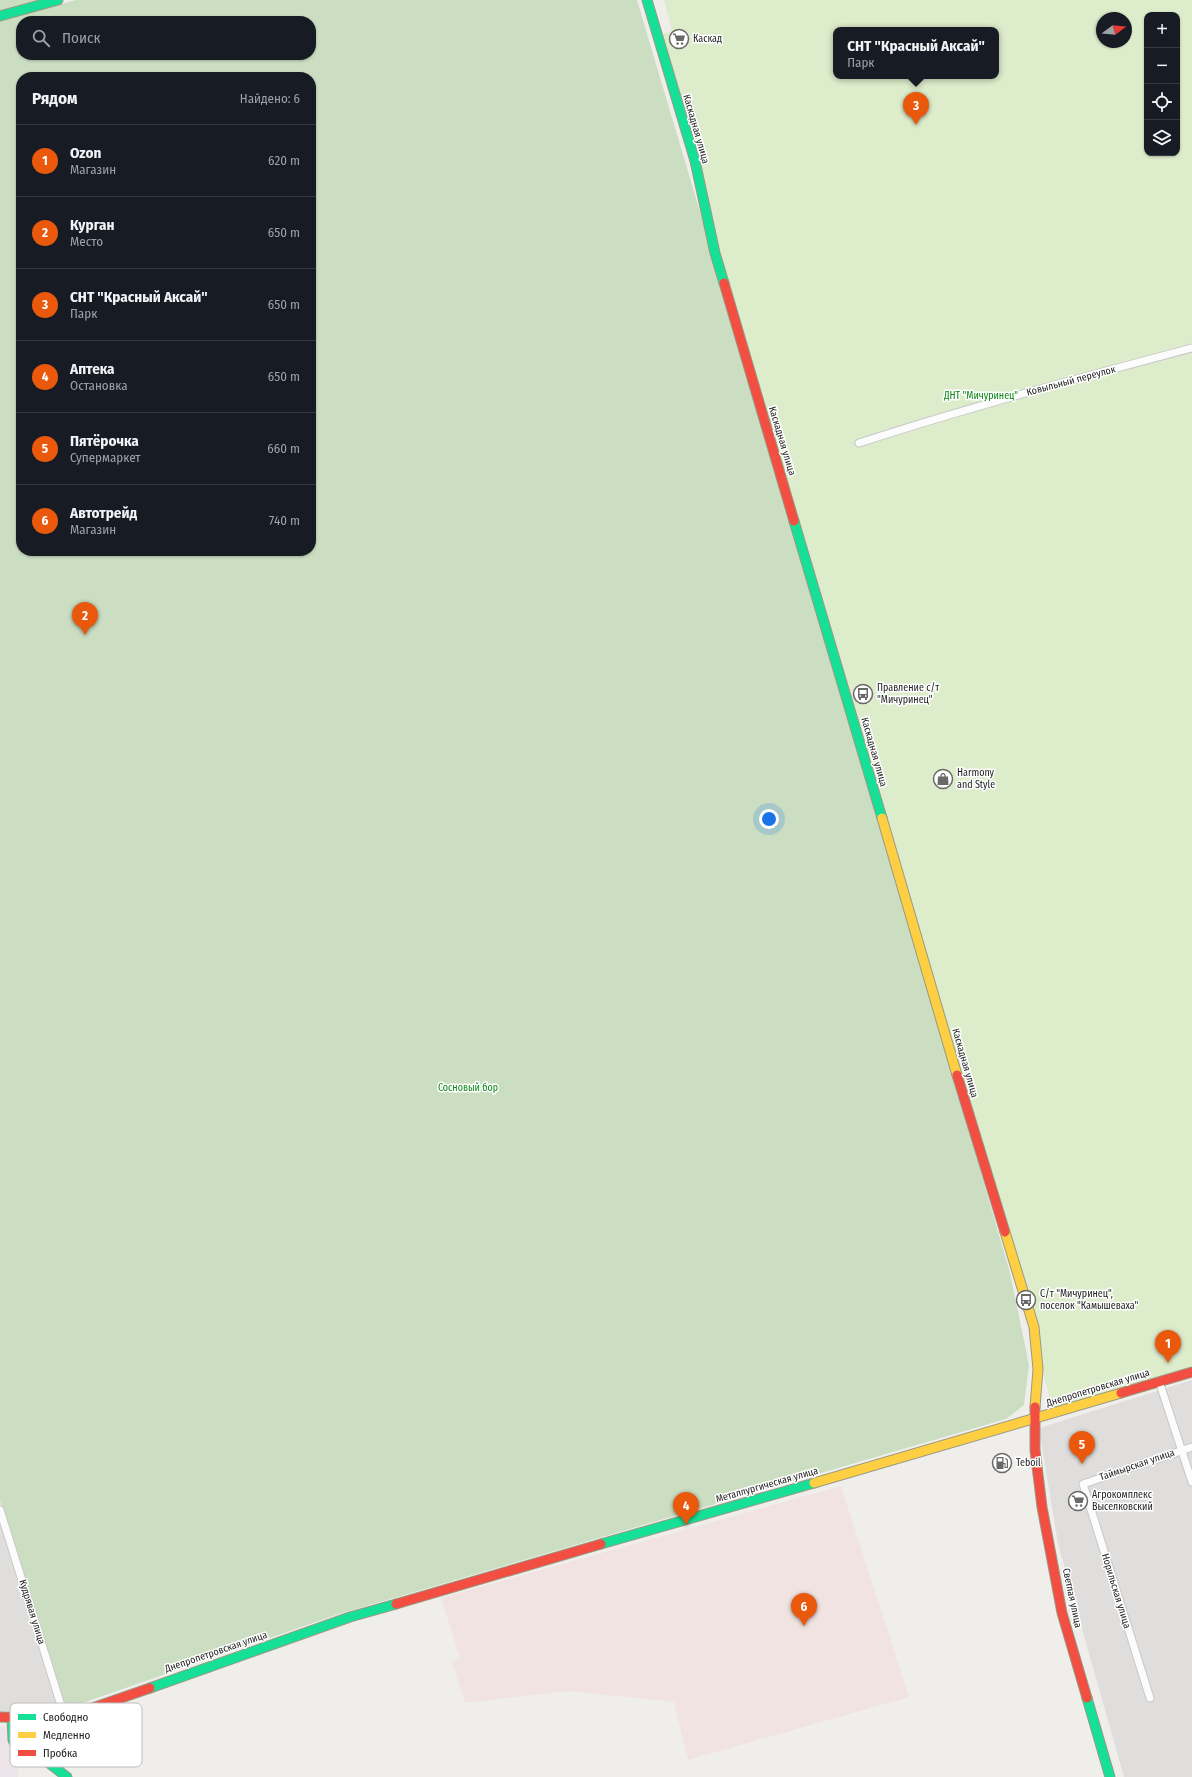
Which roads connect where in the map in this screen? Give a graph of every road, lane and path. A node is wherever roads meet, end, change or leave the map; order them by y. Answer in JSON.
{"nodes":[{"id":1,"x":58,"y":0,"type":"edge"},
{"id":2,"x":647,"y":0,"type":"edge"},
{"id":3,"x":0,"y":16,"type":"edge"},
{"id":4,"x":1192,"y":348,"type":"edge"},
{"id":5,"x":859,"y":443,"type":"dead end"},
{"id":6,"x":1192,"y":1372,"type":"edge"},
{"id":7,"x":1159,"y":1381,"type":"junction"},
{"id":8,"x":1034,"y":1419,"type":"junction"},
{"id":9,"x":1192,"y":1447,"type":"edge"},
{"id":10,"x":1182,"y":1450,"type":"junction"},
{"id":11,"x":1192,"y":1482,"type":"edge"},
{"id":12,"x":1083,"y":1484,"type":"joint"},
{"id":13,"x":0,"y":1510,"type":"edge"},
{"id":14,"x":438,"y":1593,"type":"joint"},
{"id":15,"x":1150,"y":1698,"type":"dead end"},
{"id":16,"x":60,"y":1703,"type":"edge"},
{"id":17,"x":106,"y":1703,"type":"edge"},
{"id":18,"x":0,"y":1717,"type":"edge"},
{"id":19,"x":10,"y":1719,"type":"edge"},
{"id":20,"x":54,"y":1767,"type":"edge"},
{"id":21,"x":68,"y":1777,"type":"edge"},
{"id":22,"x":1110,"y":1777,"type":"edge"}],
"edges":[{"from":1,"to":3,"type":"street"},
{"from":2,"to":8,"type":"street","name":"Каскадная улица"},
{"from":4,"to":5,"type":"street","name":"Ковыльный переулок"},
{"from":6,"to":7,"type":"street","name":"Днепропетровская улица"},
{"from":7,"to":8,"type":"street","name":"Днепропетровская улица"},
{"from":7,"to":10,"type":"street"},
{"from":8,"to":14,"type":"street","name":"Металлургическая улица"},
{"from":8,"to":22,"type":"street","name":"Светлая улица"},
{"from":9,"to":10,"type":"street","name":"Таймырская улица"},
{"from":10,"to":11,"type":"street"},
{"from":10,"to":12,"type":"street","name":"Таймырская улица"},
{"from":12,"to":15,"type":"street","name":"Норильская улица"},
{"from":13,"to":16,"type":"street","name":"Кудрявая улица"},
{"from":14,"to":17,"type":"street","name":"Днепропетровская улица"},
{"from":18,"to":19,"type":"street","name":"Днепропетровская улица"},
{"from":20,"to":21,"type":"street"}]}
